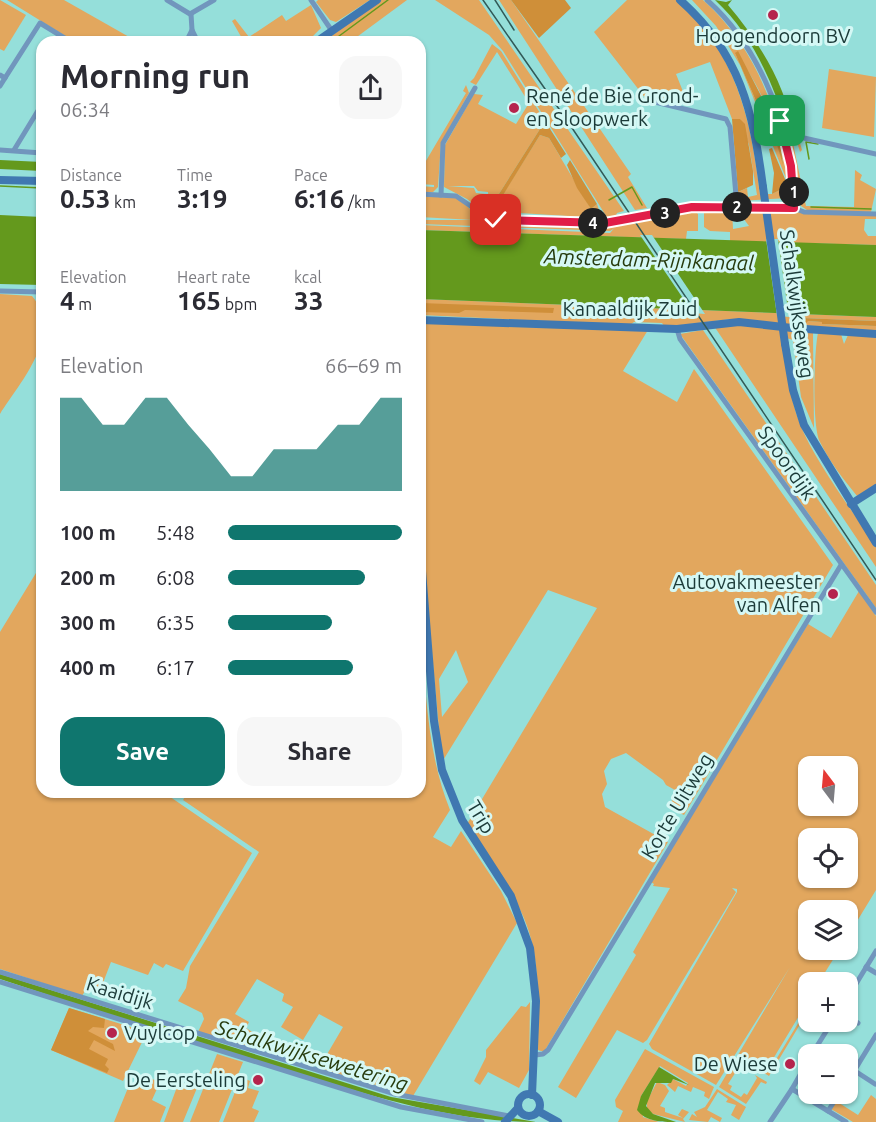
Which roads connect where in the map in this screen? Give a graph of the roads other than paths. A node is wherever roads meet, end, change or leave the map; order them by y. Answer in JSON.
{"nodes":[{"id":1,"x":166,"y":0,"type":"edge"},
{"id":2,"x":214,"y":0,"type":"edge"},
{"id":3,"x":311,"y":0,"type":"edge"},
{"id":4,"x":377,"y":0,"type":"edge"},
{"id":5,"x":680,"y":0,"type":"edge"},
{"id":6,"x":707,"y":0,"type":"edge"},
{"id":7,"x":191,"y":14,"type":"junction"},
{"id":8,"x":192,"y":30,"type":"junction"},
{"id":9,"x":332,"y":31,"type":"junction"},
{"id":10,"x":61,"y":36,"type":"edge"},
{"id":11,"x":189,"y":36,"type":"edge"},
{"id":12,"x":195,"y":36,"type":"edge"},
{"id":13,"x":325,"y":36,"type":"edge"},
{"id":14,"x":2,"y":77,"type":"edge"},
{"id":15,"x":0,"y":86,"type":"edge"},
{"id":16,"x":475,"y":88,"type":"dead end"},
{"id":17,"x":655,"y":102,"type":"dead end"},
{"id":18,"x":36,"y":114,"type":"edge"},
{"id":19,"x":785,"y":139,"type":"junction"},
{"id":20,"x":0,"y":150,"type":"edge"},
{"id":21,"x":14,"y":150,"type":"junction"},
{"id":22,"x":36,"y":152,"type":"edge"},
{"id":23,"x":876,"y":154,"type":"edge"},
{"id":24,"x":0,"y":180,"type":"edge"},
{"id":25,"x":36,"y":181,"type":"edge"},
{"id":26,"x":426,"y":194,"type":"edge"},
{"id":27,"x":441,"y":195,"type":"junction"},
{"id":28,"x":737,"y":207,"type":"junction"},
{"id":29,"x":794,"y":208,"type":"junction"},
{"id":30,"x":876,"y":214,"type":"edge"},
{"id":31,"x":0,"y":291,"type":"edge"},
{"id":32,"x":36,"y":292,"type":"edge"},
{"id":33,"x":426,"y":320,"type":"edge"},
{"id":34,"x":677,"y":329,"type":"junction"},
{"id":35,"x":876,"y":333,"type":"edge"},
{"id":36,"x":876,"y":488,"type":"edge"},
{"id":37,"x":851,"y":504,"type":"junction"},
{"id":38,"x":876,"y":543,"type":"edge"},
{"id":39,"x":841,"y":565,"type":"junction"},
{"id":40,"x":876,"y":612,"type":"edge"},
{"id":41,"x":426,"y":621,"type":"edge"},
{"id":42,"x":876,"y":951,"type":"edge"},
{"id":43,"x":866,"y":967,"type":"junction"},
{"id":44,"x":0,"y":972,"type":"edge"},
{"id":45,"x":876,"y":973,"type":"edge"},
{"id":46,"x":858,"y":980,"type":"edge"},
{"id":47,"x":0,"y":982,"type":"edge"},
{"id":48,"x":876,"y":1035,"type":"edge"},
{"id":49,"x":535,"y":1055,"type":"junction"},
{"id":50,"x":858,"y":1062,"type":"edge"},
{"id":51,"x":858,"y":1073,"type":"edge"},
{"id":52,"x":798,"y":1078,"type":"edge"},
{"id":53,"x":875,"y":1084,"type":"edge"},
{"id":54,"x":792,"y":1089,"type":"junction"},
{"id":55,"x":532,"y":1095,"type":"junction"},
{"id":56,"x":833,"y":1104,"type":"edge"},
{"id":57,"x":518,"y":1108,"type":"junction"},
{"id":58,"x":538,"y":1111,"type":"junction"},
{"id":59,"x":828,"y":1111,"type":"junction"},
{"id":60,"x":506,"y":1119,"type":"edge"},
{"id":61,"x":482,"y":1122,"type":"edge"},
{"id":62,"x":558,"y":1122,"type":"edge"},
{"id":63,"x":770,"y":1122,"type":"edge"},
{"id":64,"x":846,"y":1122,"type":"edge"}],
"edges":[{"from":1,"to":7,"type":"street"},
{"from":2,"to":7,"type":"street"},
{"from":3,"to":9,"type":"street"},
{"from":4,"to":9,"type":"street"},
{"from":5,"to":37,"type":"street","name":"Schalkwijkseweg","bridge":true},
{"from":6,"to":19,"type":"street"},
{"from":7,"to":8,"type":"street"},
{"from":8,"to":11,"type":"street"},
{"from":8,"to":12,"type":"street"},
{"from":9,"to":13,"type":"street"},
{"from":10,"to":14,"type":"street"},
{"from":14,"to":15,"type":"street"},
{"from":16,"to":27,"type":"street"},
{"from":17,"to":28,"type":"street"},
{"from":18,"to":21,"type":"street"},
{"from":19,"to":23,"type":"street"},
{"from":19,"to":29,"type":"street"},
{"from":20,"to":21,"type":"street"},
{"from":21,"to":22,"type":"street"},
{"from":24,"to":25,"type":"street"},
{"from":26,"to":27,"type":"street"},
{"from":27,"to":28,"type":"street"},
{"from":28,"to":29,"type":"street"},
{"from":29,"to":30,"type":"street"},
{"from":31,"to":32,"type":"street"},
{"from":33,"to":34,"type":"street","name":"Kanaaldijk Zuid"},
{"from":34,"to":35,"type":"street","name":"Kanaaldijk Zuid"},
{"from":34,"to":39,"type":"street","name":"Spoordijk"},
{"from":36,"to":37,"type":"street"},
{"from":37,"to":38,"type":"street","name":"Schalkwijkseweg"},
{"from":39,"to":40,"type":"street","name":"Spoordijk"},
{"from":39,"to":49,"type":"street","name":"Korte Uitweg"},
{"from":41,"to":49,"type":"street","name":"Trip"},
{"from":42,"to":43,"type":"street"},
{"from":43,"to":45,"type":"street"},
{"from":43,"to":46,"type":"street"},
{"from":44,"to":60,"type":"street","name":"Kaaidijk"},
{"from":47,"to":61,"type":"street"},
{"from":48,"to":50,"type":"street"},
{"from":49,"to":55,"type":"street","name":"Trip"},
{"from":51,"to":53,"type":"street"},
{"from":52,"to":54,"type":"street"},
{"from":54,"to":59,"type":"street"},
{"from":54,"to":63,"type":"street"},
{"from":55,"to":57,"type":"street"},
{"from":55,"to":58,"type":"street"},
{"from":56,"to":59,"type":"street"},
{"from":57,"to":58,"type":"street"},
{"from":57,"to":60,"type":"street"},
{"from":58,"to":62,"type":"street"},
{"from":59,"to":64,"type":"street"}]}
